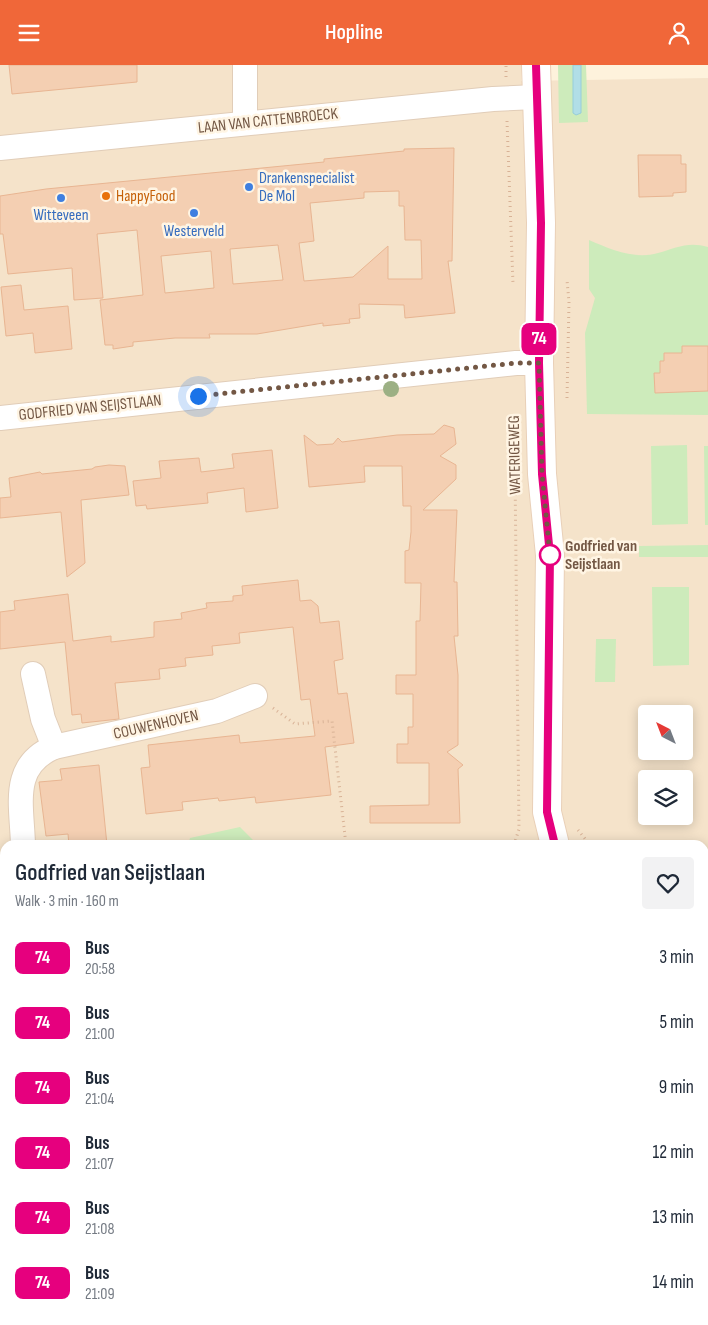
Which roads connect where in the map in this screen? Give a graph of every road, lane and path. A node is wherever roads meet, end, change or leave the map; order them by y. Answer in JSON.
{"nodes":[{"id":1,"x":245,"y":65,"type":"edge"},
{"id":2,"x":506,"y":65,"type":"edge"},
{"id":3,"x":536,"y":65,"type":"edge"},
{"id":4,"x":536,"y":97,"type":"junction"},
{"id":5,"x":506,"y":98,"type":"junction"},
{"id":6,"x":245,"y":123,"type":"junction"},
{"id":7,"x":0,"y":148,"type":"edge"},
{"id":8,"x":514,"y":294,"type":"dead end"},
{"id":9,"x":539,"y":363,"type":"junction"},
{"id":10,"x":0,"y":418,"type":"edge"},
{"id":11,"x":515,"y":463,"type":"dead end"},
{"id":12,"x":33,"y":674,"type":"dead end"},
{"id":13,"x":255,"y":696,"type":"joint"},
{"id":14,"x":54,"y":747,"type":"junction"},
{"id":15,"x":23,"y":840,"type":"edge"},
{"id":16,"x":345,"y":840,"type":"edge"},
{"id":17,"x":516,"y":840,"type":"edge"},
{"id":18,"x":554,"y":840,"type":"edge"}],
"edges":[{"from":1,"to":6,"type":"street"},
{"from":2,"to":5,"type":"path"},
{"from":3,"to":4,"type":"street","name":"WATERIGEWEG"},
{"from":4,"to":5,"type":"street","name":"LAAN VAN CATTENBROECK"},
{"from":4,"to":9,"type":"street","name":"WATERIGEWEG"},
{"from":5,"to":6,"type":"street","name":"LAAN VAN CATTENBROECK"},
{"from":5,"to":8,"type":"path"},
{"from":6,"to":7,"type":"street","name":"LAAN VAN CATTENBROECK"},
{"from":9,"to":10,"type":"street","name":"GODFRIED VAN SEIJSTLAAN"},
{"from":9,"to":18,"type":"street","name":"WATERIGEWEG"},
{"from":11,"to":17,"type":"path","name":"WATERIGEWEG"},
{"from":12,"to":14,"type":"street"},
{"from":13,"to":14,"type":"street","name":"COUWENHOVEN"},
{"from":13,"to":16,"type":"path"},
{"from":14,"to":15,"type":"street","name":"COUWENHOVEN"}]}
